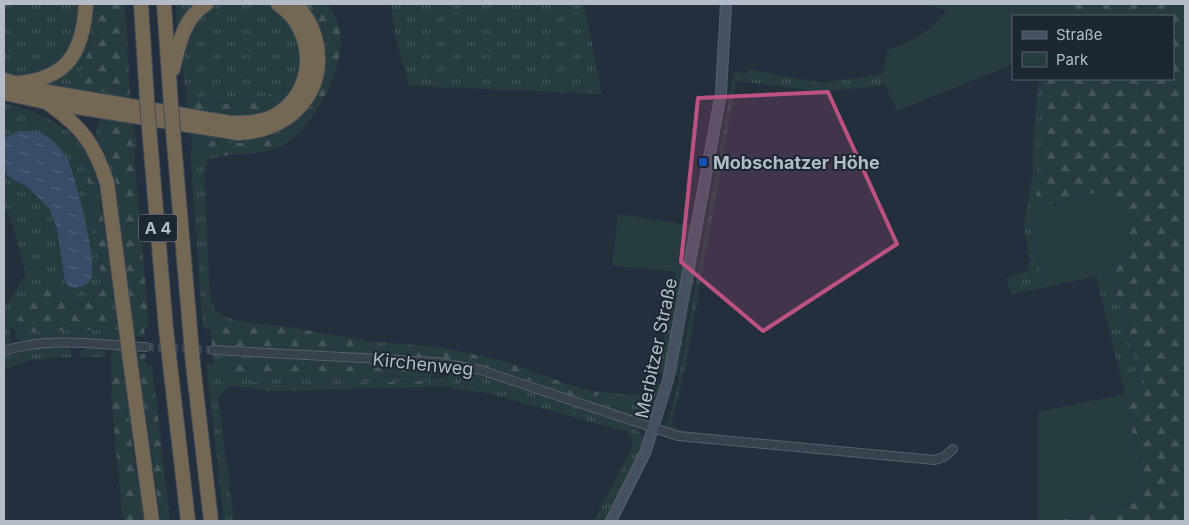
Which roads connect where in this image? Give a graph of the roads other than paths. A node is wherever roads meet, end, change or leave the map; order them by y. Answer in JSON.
{"nodes":[{"id":1,"x":86,"y":4,"type":"edge"},
{"id":2,"x":141,"y":4,"type":"edge"},
{"id":3,"x":164,"y":4,"type":"edge"},
{"id":4,"x":206,"y":4,"type":"edge"},
{"id":5,"x":278,"y":4,"type":"edge"},
{"id":6,"x":295,"y":4,"type":"edge"},
{"id":7,"x":726,"y":4,"type":"edge"},
{"id":8,"x":169,"y":84,"type":"junction"},
{"id":9,"x":7,"y":86,"type":"edge"},
{"id":10,"x":46,"y":102,"type":"junction"},
{"id":11,"x":146,"y":347,"type":"tunnel mouth"},
{"id":12,"x":214,"y":350,"type":"tunnel mouth"},
{"id":13,"x":4,"y":351,"type":"edge"},
{"id":14,"x":654,"y":429,"type":"junction"},
{"id":15,"x":953,"y":449,"type":"dead end"},
{"id":16,"x":152,"y":521,"type":"edge"},
{"id":17,"x":188,"y":521,"type":"edge"},
{"id":18,"x":211,"y":521,"type":"edge"},
{"id":19,"x":611,"y":521,"type":"edge"}],
"edges":[{"from":1,"to":9,"type":"highway"},
{"from":2,"to":17,"type":"highway","number":"A 4","bridge":true},
{"from":3,"to":8,"type":"highway","number":"A 4"},
{"from":4,"to":8,"type":"highway"},
{"from":5,"to":9,"type":"highway"},
{"from":6,"to":10,"type":"highway"},
{"from":7,"to":14,"type":"street","name":"Merbitzer Straße"},
{"from":8,"to":18,"type":"highway","number":"A 4","bridge":true},
{"from":9,"to":10,"type":"highway"},
{"from":10,"to":16,"type":"highway","bridge":true},
{"from":11,"to":13,"type":"street"},
{"from":12,"to":14,"type":"street","name":"Kirchenweg"},
{"from":14,"to":15,"type":"street","name":"Merbitzer Straße"},
{"from":14,"to":19,"type":"street"}]}
